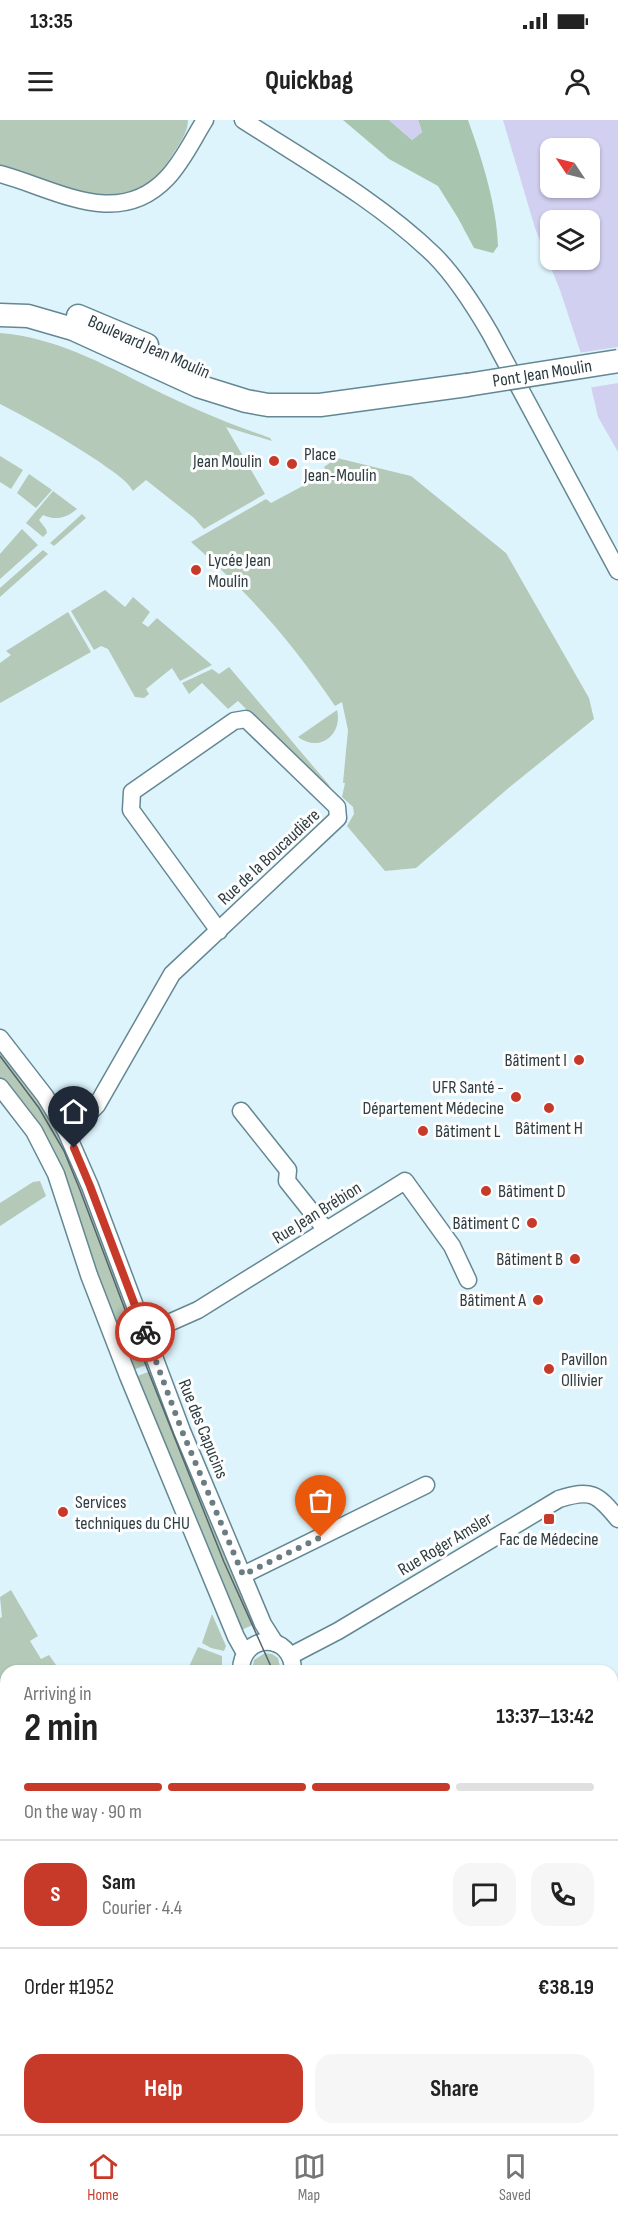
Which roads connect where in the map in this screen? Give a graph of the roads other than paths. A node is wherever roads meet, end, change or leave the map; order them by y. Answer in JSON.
{"nodes":[{"id":1,"x":205,"y":120,"type":"edge"},
{"id":2,"x":243,"y":120,"type":"edge"},
{"id":3,"x":0,"y":174,"type":"edge"},
{"id":4,"x":0,"y":300,"type":"edge"},
{"id":5,"x":0,"y":315,"type":"edge"},
{"id":6,"x":618,"y":361,"type":"edge"},
{"id":7,"x":467,"y":385,"type":"joint"},
{"id":8,"x":296,"y":405,"type":"junction"},
{"id":9,"x":618,"y":571,"type":"edge"},
{"id":10,"x":219,"y":931,"type":"junction"},
{"id":11,"x":0,"y":1038,"type":"edge"},
{"id":12,"x":0,"y":1086,"type":"edge"},
{"id":13,"x":241,"y":1111,"type":"dead end"},
{"id":14,"x":65,"y":1129,"type":"junction"},
{"id":15,"x":326,"y":1230,"type":"junction"},
{"id":16,"x":468,"y":1280,"type":"dead end"},
{"id":17,"x":146,"y":1333,"type":"junction"},
{"id":18,"x":426,"y":1485,"type":"dead end"},
{"id":19,"x":618,"y":1519,"type":"edge"},
{"id":20,"x":243,"y":1575,"type":"junction"},
{"id":21,"x":274,"y":1643,"type":"junction"},
{"id":22,"x":246,"y":1653,"type":"junction"},
{"id":23,"x":292,"y":1664,"type":"edge"},
{"id":24,"x":242,"y":1665,"type":"edge"}],
"edges":[{"from":1,"to":3,"type":"street"},
{"from":2,"to":9,"type":"street"},
{"from":4,"to":8,"type":"main road","name":"Boulevard Jean Moulin"},
{"from":5,"to":8,"type":"main road","name":"Boulevard Jean Moulin"},
{"from":6,"to":7,"type":"main road","name":"Pont Jean Moulin","bridge":true},
{"from":7,"to":8,"type":"main road","name":"Boulevard Jean Moulin"},
{"from":10,"to":10,"type":"street","name":"Rue de la Boucaudière"},
{"from":10,"to":14,"type":"street","name":"Rue de la Boucaudière"},
{"from":11,"to":14,"type":"street","name":"Rue des Capucins"},
{"from":12,"to":22,"type":"street"},
{"from":13,"to":15,"type":"street"},
{"from":14,"to":17,"type":"street","name":"Rue des Capucins"},
{"from":15,"to":16,"type":"street","name":"Rue Jean Brébion"},
{"from":15,"to":17,"type":"street","name":"Rue Jean Brébion"},
{"from":17,"to":20,"type":"street","name":"Rue des Capucins"},
{"from":18,"to":20,"type":"street"},
{"from":19,"to":23,"type":"street","name":"Rue Roger Amsler"},
{"from":20,"to":21,"type":"street","name":"Rue des Capucins"},
{"from":21,"to":22,"type":"street"},
{"from":21,"to":23,"type":"street","name":"Rue des Capucins"},
{"from":22,"to":24,"type":"street"}]}
